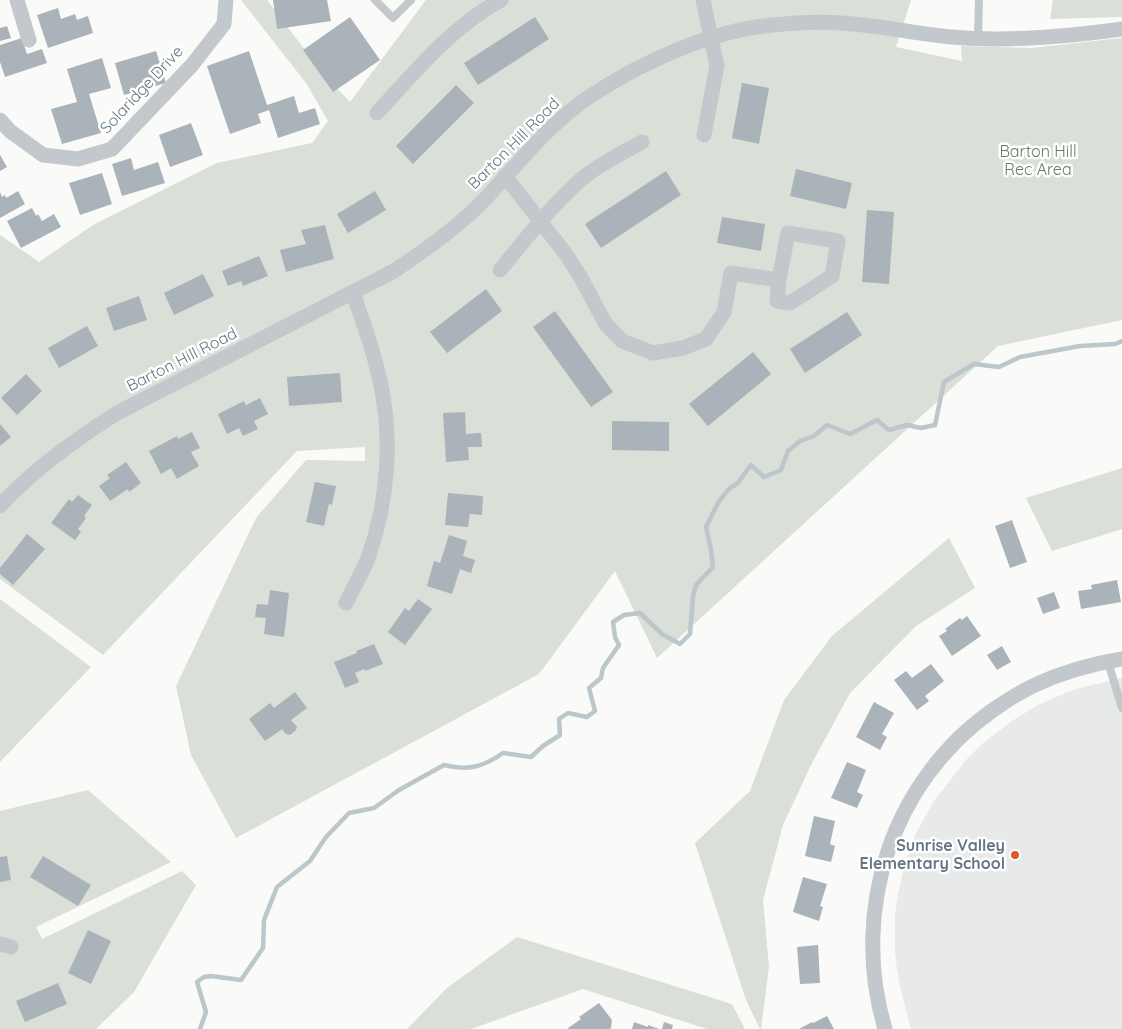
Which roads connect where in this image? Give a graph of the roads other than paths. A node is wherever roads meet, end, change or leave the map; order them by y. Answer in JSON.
{"nodes":[{"id":1,"x":17,"y":0,"type":"edge"},
{"id":2,"x":226,"y":0,"type":"edge"},
{"id":3,"x":375,"y":0,"type":"edge"},
{"id":4,"x":411,"y":0,"type":"edge"},
{"id":5,"x":501,"y":0,"type":"edge"},
{"id":6,"x":703,"y":0,"type":"edge"},
{"id":7,"x":979,"y":0,"type":"edge"},
{"id":8,"x":1122,"y":28,"type":"edge"},
{"id":9,"x":978,"y":38,"type":"junction"},
{"id":10,"x":711,"y":39,"type":"junction"},
{"id":11,"x":29,"y":40,"type":"dead end"},
{"id":12,"x":377,"y":113,"type":"dead end"},
{"id":13,"x":0,"y":120,"type":"edge"},
{"id":14,"x":704,"y":135,"type":"dead end"},
{"id":15,"x":642,"y":142,"type":"dead end"},
{"id":16,"x":505,"y":176,"type":"junction"},
{"id":17,"x":541,"y":221,"type":"junction"},
{"id":18,"x":500,"y":270,"type":"dead end"},
{"id":19,"x":779,"y":280,"type":"junction"},
{"id":20,"x":353,"y":293,"type":"junction"},
{"id":21,"x":0,"y":506,"type":"edge"},
{"id":22,"x":346,"y":603,"type":"dead end"},
{"id":23,"x":1115,"y":660,"type":"edge"},
{"id":24,"x":1122,"y":708,"type":"edge"},
{"id":25,"x":885,"y":1029,"type":"edge"}],
"edges":[{"from":1,"to":11,"type":"street"},
{"from":2,"to":13,"type":"street","name":"Solaridge Drive"},
{"from":3,"to":4,"type":"lane"},
{"from":5,"to":12,"type":"street"},
{"from":6,"to":10,"type":"street"},
{"from":7,"to":9,"type":"lane"},
{"from":8,"to":9,"type":"street","name":"Barton Hill Road"},
{"from":9,"to":10,"type":"street","name":"Barton Hill Road"},
{"from":10,"to":14,"type":"street"},
{"from":10,"to":16,"type":"street","name":"Barton Hill Road"},
{"from":15,"to":17,"type":"street"},
{"from":16,"to":17,"type":"street"},
{"from":16,"to":20,"type":"street","name":"Barton Hill Road"},
{"from":17,"to":18,"type":"street"},
{"from":17,"to":19,"type":"street"},
{"from":19,"to":19,"type":"street"},
{"from":20,"to":21,"type":"street","name":"Barton Hill Road"},
{"from":20,"to":22,"type":"street"},
{"from":23,"to":24,"type":"lane"},
{"from":23,"to":25,"type":"street"}]}
